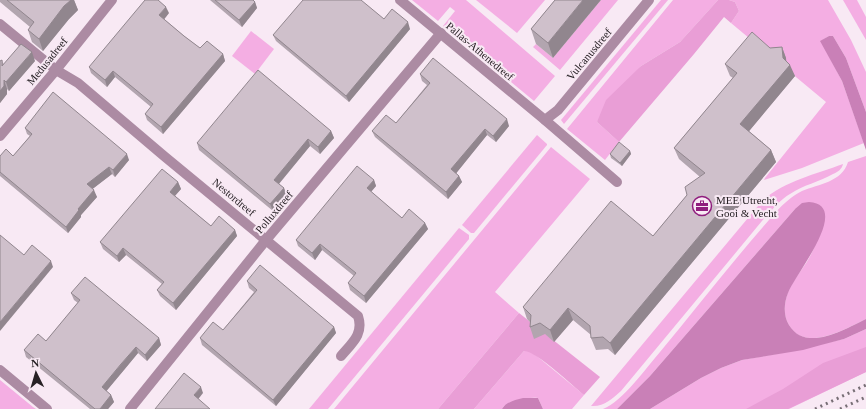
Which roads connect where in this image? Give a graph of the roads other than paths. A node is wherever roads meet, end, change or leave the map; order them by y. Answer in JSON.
{"nodes":[{"id":1,"x":112,"y":0,"type":"edge"},
{"id":2,"x":400,"y":0,"type":"edge"},
{"id":3,"x":649,"y":0,"type":"edge"},
{"id":4,"x":0,"y":24,"type":"edge"},
{"id":5,"x":441,"y":34,"type":"junction"},
{"id":6,"x":56,"y":70,"type":"junction"},
{"id":7,"x":545,"y":120,"type":"junction"},
{"id":8,"x":0,"y":136,"type":"edge"},
{"id":9,"x":618,"y":182,"type":"dead end"},
{"id":10,"x":266,"y":240,"type":"junction"},
{"id":11,"x":341,"y":356,"type":"dead end"},
{"id":12,"x":0,"y":370,"type":"edge"},
{"id":13,"x":47,"y":409,"type":"edge"},
{"id":14,"x":130,"y":409,"type":"edge"}],
"edges":[{"from":1,"to":6,"type":"street","name":"Medusadreef"},
{"from":2,"to":5,"type":"street","name":"Pallas-Athenedreef"},
{"from":3,"to":7,"type":"street","name":"Vulcanusdreef"},
{"from":4,"to":6,"type":"street","name":"Nestordreef"},
{"from":5,"to":7,"type":"street","name":"Pallas-Athenedreef"},
{"from":5,"to":10,"type":"street","name":"Polluxdreef"},
{"from":6,"to":8,"type":"street","name":"Medusadreef"},
{"from":6,"to":10,"type":"street","name":"Nestordreef"},
{"from":7,"to":9,"type":"street","name":"Pallas-Athenedreef"},
{"from":10,"to":11,"type":"street","name":"Nestordreef"},
{"from":10,"to":14,"type":"street","name":"Polluxdreef"},
{"from":12,"to":13,"type":"street"}]}
